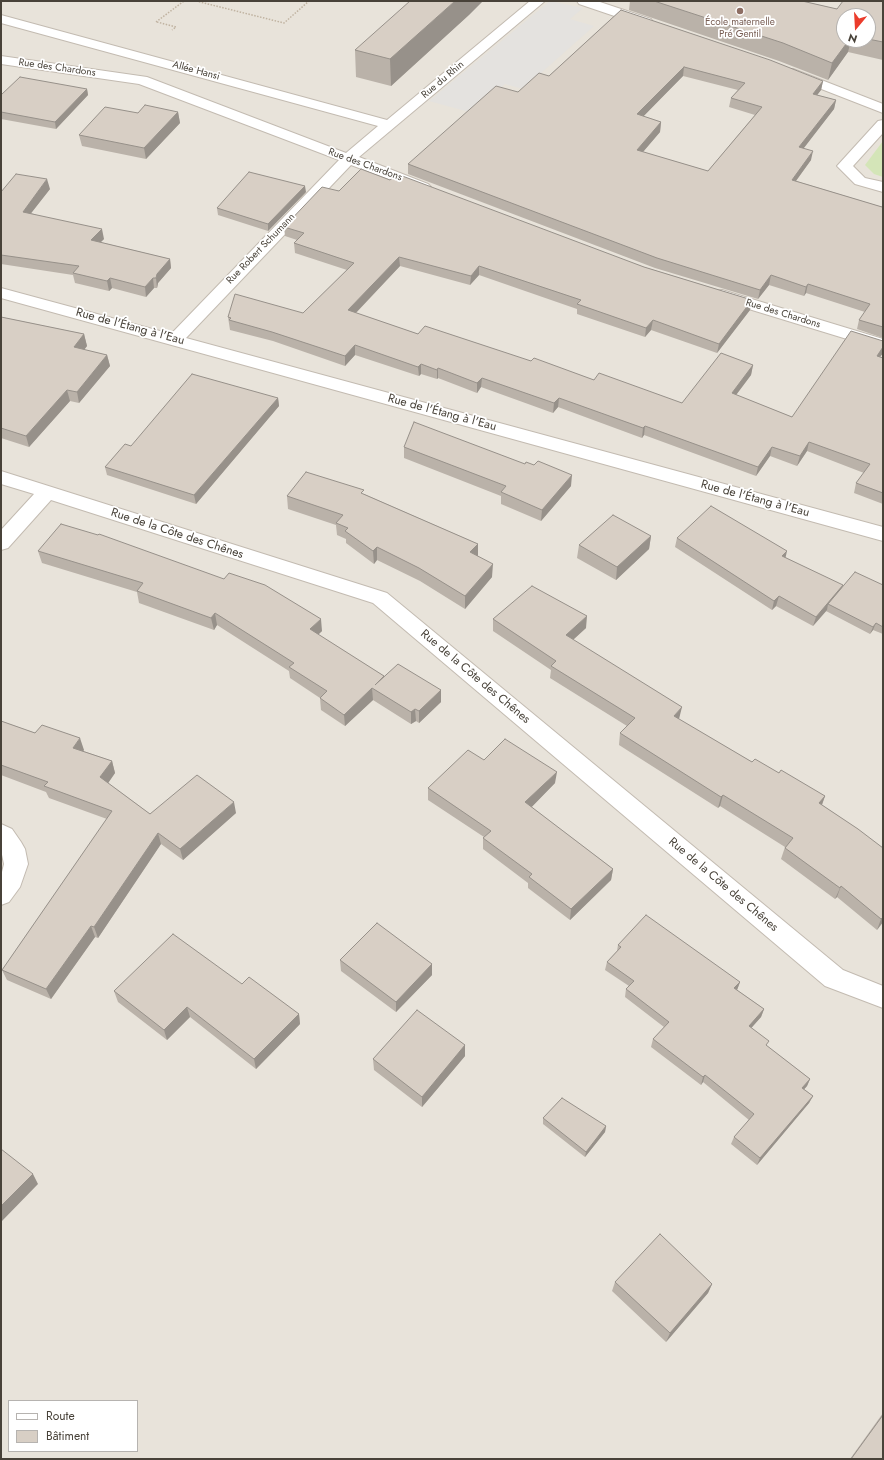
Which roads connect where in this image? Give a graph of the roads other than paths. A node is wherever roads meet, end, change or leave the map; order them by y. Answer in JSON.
{"nodes":[{"id":1,"x":538,"y":1,"type":"edge"},
{"id":2,"x":584,"y":1,"type":"edge"},
{"id":3,"x":1,"y":19,"type":"edge"},
{"id":4,"x":660,"y":26,"type":"edge"},
{"id":5,"x":1,"y":60,"type":"edge"},
{"id":6,"x":780,"y":68,"type":"edge"},
{"id":7,"x":883,"y":109,"type":"edge"},
{"id":8,"x":883,"y":124,"type":"edge"},
{"id":9,"x":390,"y":125,"type":"junction"},
{"id":10,"x":348,"y":159,"type":"junction"},
{"id":11,"x":883,"y":187,"type":"edge"},
{"id":12,"x":434,"y":191,"type":"edge"},
{"id":13,"x":709,"y":290,"type":"edge"},
{"id":14,"x":1,"y":293,"type":"edge"},
{"id":15,"x":175,"y":340,"type":"junction"},
{"id":16,"x":883,"y":345,"type":"edge"},
{"id":17,"x":1,"y":477,"type":"edge"},
{"id":18,"x":47,"y":492,"type":"junction"},
{"id":19,"x":883,"y":534,"type":"edge"},
{"id":20,"x":1,"y":543,"type":"edge"},
{"id":21,"x":1,"y":834,"type":"edge"},
{"id":22,"x":1,"y":895,"type":"edge"},
{"id":23,"x":883,"y":997,"type":"edge"}],
"edges":[{"from":1,"to":9,"type":"street","name":"Rue du Rhin"},
{"from":2,"to":4,"type":"street"},
{"from":3,"to":9,"type":"street","name":"Allée Hansi"},
{"from":5,"to":10,"type":"street","name":"Rue des Chardons"},
{"from":6,"to":7,"type":"street"},
{"from":8,"to":11,"type":"street"},
{"from":9,"to":10,"type":"street","name":"Rue du Rhin"},
{"from":10,"to":12,"type":"street","name":"Rue des Chardons"},
{"from":10,"to":15,"type":"street","name":"Rue Robert Schumann"},
{"from":13,"to":16,"type":"street","name":"Rue des Chardons"},
{"from":14,"to":15,"type":"street","name":"Rue de l'Étang à l'Eau"},
{"from":15,"to":19,"type":"street","name":"Rue de l'Étang à l'Eau"},
{"from":17,"to":18,"type":"street","name":"Rue de la Côte des Chênes"},
{"from":18,"to":20,"type":"street"},
{"from":18,"to":23,"type":"street","name":"Rue de la Côte des Chênes"},
{"from":21,"to":22,"type":"street"}]}
